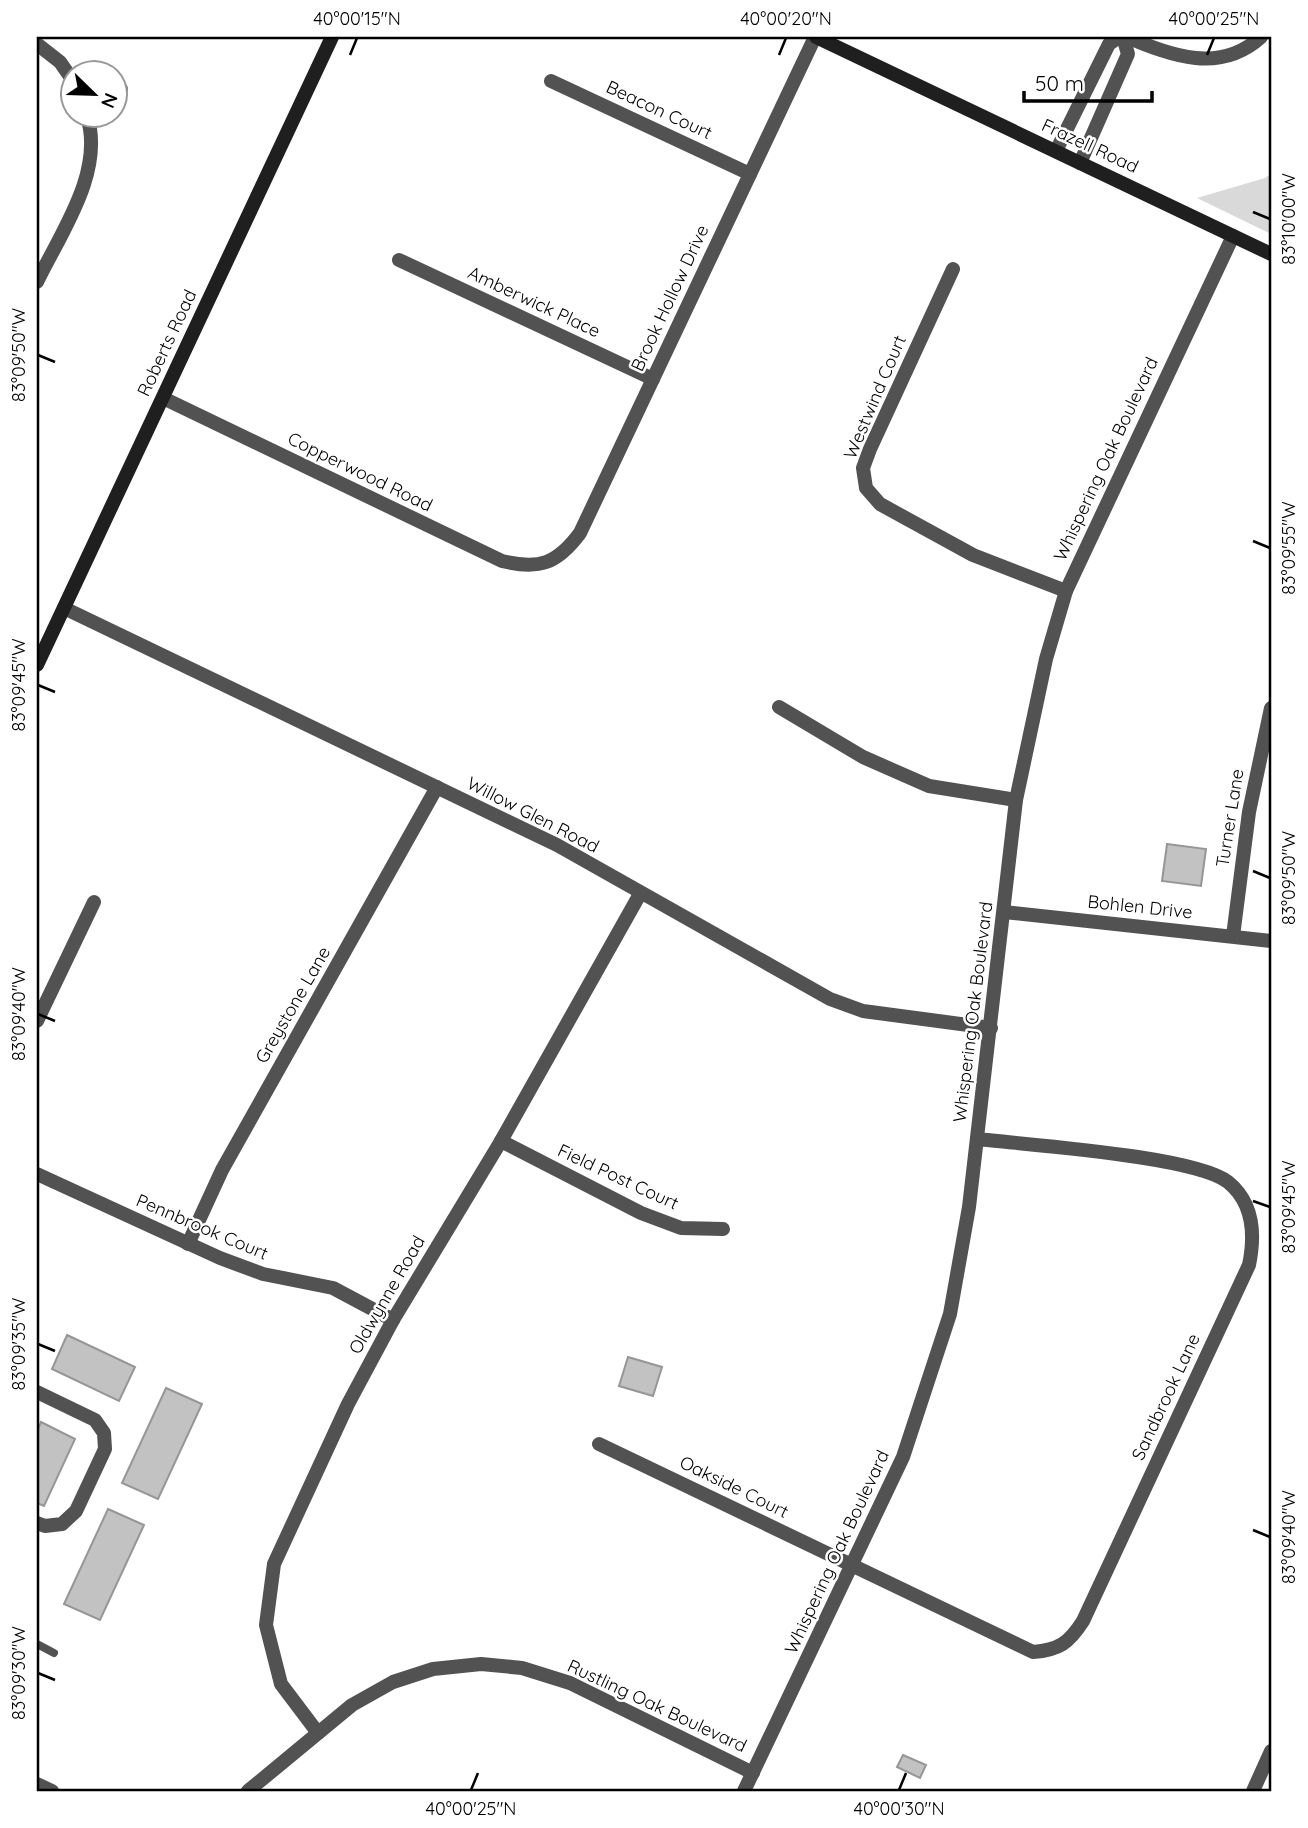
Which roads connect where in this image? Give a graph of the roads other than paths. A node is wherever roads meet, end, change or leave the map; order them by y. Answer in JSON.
{"nodes":[{"id":1,"x":332,"y":37,"type":"edge"},
{"id":2,"x":816,"y":37,"type":"edge"},
{"id":3,"x":1123,"y":37,"type":"edge"},
{"id":4,"x":1261,"y":37,"type":"edge"},
{"id":5,"x":37,"y":44,"type":"edge"},
{"id":6,"x":60,"y":62,"type":"edge"},
{"id":7,"x":551,"y":81,"type":"dead end"},
{"id":8,"x":89,"y":130,"type":"edge"},
{"id":9,"x":1056,"y":151,"type":"junction"},
{"id":10,"x":1080,"y":163,"type":"junction"},
{"id":11,"x":750,"y":174,"type":"junction"},
{"id":12,"x":1233,"y":236,"type":"junction"},
{"id":13,"x":1271,"y":254,"type":"edge"},
{"id":14,"x":399,"y":260,"type":"dead end"},
{"id":15,"x":953,"y":269,"type":"dead end"},
{"id":16,"x":37,"y":282,"type":"edge"},
{"id":17,"x":653,"y":379,"type":"junction"},
{"id":18,"x":163,"y":398,"type":"junction"},
{"id":19,"x":544,"y":564,"type":"joint"},
{"id":20,"x":1066,"y":591,"type":"junction"},
{"id":21,"x":64,"y":608,"type":"junction"},
{"id":22,"x":37,"y":665,"type":"edge"},
{"id":23,"x":779,"y":707,"type":"dead end"},
{"id":24,"x":1271,"y":708,"type":"edge"},
{"id":25,"x":437,"y":787,"type":"junction"},
{"id":26,"x":1016,"y":800,"type":"junction"},
{"id":27,"x":640,"y":894,"type":"junction"},
{"id":28,"x":94,"y":902,"type":"dead end"},
{"id":29,"x":1004,"y":912,"type":"junction"},
{"id":30,"x":1233,"y":936,"type":"junction"},
{"id":31,"x":1271,"y":941,"type":"edge"},
{"id":32,"x":37,"y":1021,"type":"edge"},
{"id":33,"x":991,"y":1028,"type":"junction"},
{"id":34,"x":978,"y":1139,"type":"junction"},
{"id":35,"x":500,"y":1140,"type":"junction"},
{"id":36,"x":37,"y":1174,"type":"edge"},
{"id":37,"x":723,"y":1229,"type":"dead end"},
{"id":38,"x":188,"y":1244,"type":"junction"},
{"id":39,"x":393,"y":1320,"type":"junction"},
{"id":40,"x":37,"y":1392,"type":"edge"},
{"id":41,"x":599,"y":1444,"type":"dead end"},
{"id":42,"x":37,"y":1522,"type":"edge"},
{"id":43,"x":853,"y":1565,"type":"junction"},
{"id":44,"x":37,"y":1644,"type":"edge"},
{"id":45,"x":54,"y":1653,"type":"dead end"},
{"id":46,"x":318,"y":1733,"type":"junction"},
{"id":47,"x":1271,"y":1751,"type":"edge"},
{"id":48,"x":753,"y":1773,"type":"junction"},
{"id":49,"x":37,"y":1784,"type":"edge"},
{"id":50,"x":52,"y":1791,"type":"edge"},
{"id":51,"x":248,"y":1791,"type":"edge"},
{"id":52,"x":744,"y":1791,"type":"edge"},
{"id":53,"x":1253,"y":1791,"type":"edge"}],
"edges":[{"from":1,"to":18,"type":"main road","name":"Roberts Road"},
{"from":2,"to":9,"type":"main road","name":"Frazell Road"},
{"from":2,"to":11,"type":"street","name":"Brook Hollow Drive"},
{"from":3,"to":4,"type":"street"},
{"from":3,"to":9,"type":"street"},
{"from":3,"to":10,"type":"street"},
{"from":5,"to":6,"type":"street"},
{"from":7,"to":11,"type":"street","name":"Beacon Court"},
{"from":8,"to":16,"type":"street"},
{"from":9,"to":10,"type":"main road","name":"Frazell Road"},
{"from":10,"to":12,"type":"main road","name":"Frazell Road"},
{"from":11,"to":17,"type":"street","name":"Brook Hollow Drive"},
{"from":12,"to":13,"type":"main road","name":"Frazell Road"},
{"from":12,"to":20,"type":"street","name":"Whispering Oak Boulevard"},
{"from":14,"to":17,"type":"street","name":"Amberwick Place"},
{"from":15,"to":20,"type":"street","name":"Westwind Court"},
{"from":17,"to":19,"type":"street","name":"Brook Hollow Drive"},
{"from":18,"to":19,"type":"street","name":"Copperwood Road"},
{"from":18,"to":21,"type":"main road","name":"Roberts Road"},
{"from":20,"to":26,"type":"street","name":"Whispering Oak Boulevard"},
{"from":21,"to":22,"type":"main road","name":"Roberts Road"},
{"from":21,"to":25,"type":"street","name":"Willow Glen Road"},
{"from":23,"to":26,"type":"street"},
{"from":24,"to":30,"type":"street","name":"Turner Lane"},
{"from":25,"to":27,"type":"street","name":"Willow Glen Road"},
{"from":25,"to":38,"type":"street","name":"Greystone Lane"},
{"from":26,"to":29,"type":"street","name":"Whispering Oak Boulevard"},
{"from":27,"to":33,"type":"street","name":"Willow Glen Road"},
{"from":27,"to":35,"type":"street","name":"Oldwynne Road"},
{"from":28,"to":32,"type":"street"},
{"from":29,"to":30,"type":"street","name":"Bohlen Drive"},
{"from":29,"to":33,"type":"street","name":"Whispering Oak Boulevard"},
{"from":30,"to":31,"type":"street","name":"Bohlen Drive"},
{"from":33,"to":34,"type":"street","name":"Whispering Oak Boulevard"},
{"from":34,"to":43,"type":"street","name":"Whispering Oak Boulevard"},
{"from":34,"to":43,"type":"street","name":"Sandbrook Lane"},
{"from":35,"to":37,"type":"street","name":"Field Post Court"},
{"from":35,"to":39,"type":"street","name":"Oldwynne Road"},
{"from":36,"to":38,"type":"street","name":"Pennbrook Court"},
{"from":38,"to":39,"type":"street","name":"Pennbrook Court"},
{"from":39,"to":46,"type":"street","name":"Oldwynne Road"},
{"from":40,"to":42,"type":"street"},
{"from":41,"to":43,"type":"street","name":"Oakside Court"},
{"from":43,"to":48,"type":"street","name":"Whispering Oak Boulevard"},
{"from":44,"to":45,"type":"lane"},
{"from":46,"to":48,"type":"street","name":"Rustling Oak Boulevard"},
{"from":46,"to":51,"type":"street","name":"Rustling Oak Boulevard"},
{"from":47,"to":53,"type":"street"},
{"from":48,"to":52,"type":"street","name":"Whispering Oak Boulevard"},
{"from":49,"to":50,"type":"street"}]}
